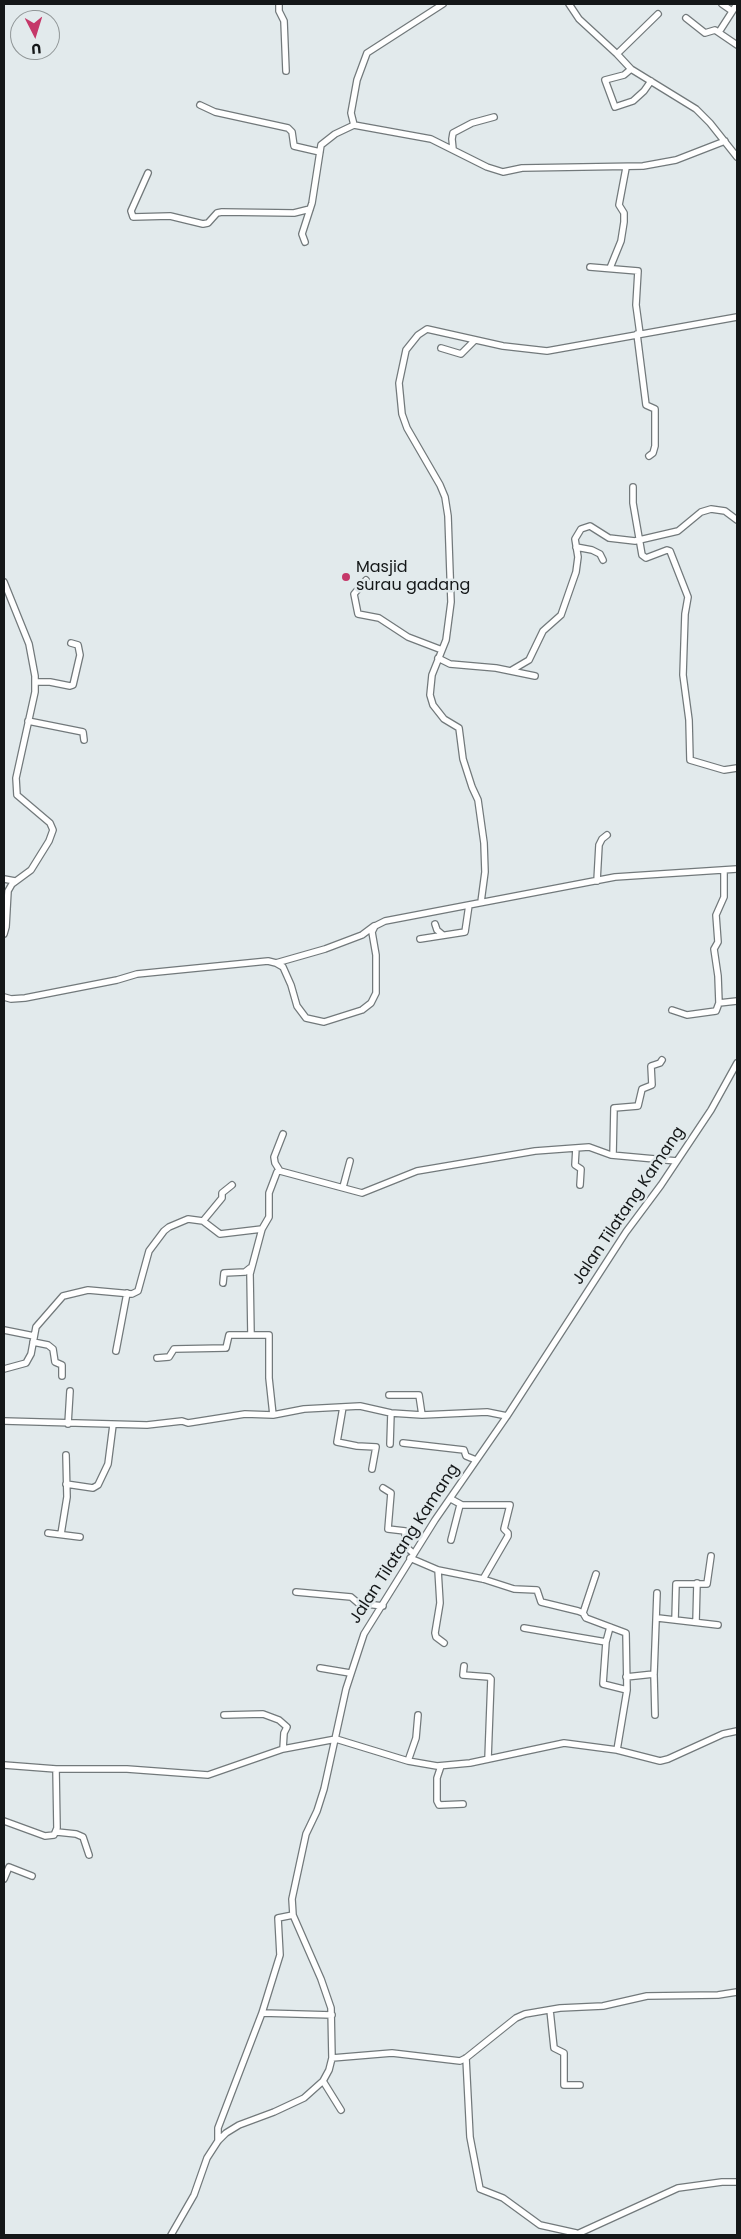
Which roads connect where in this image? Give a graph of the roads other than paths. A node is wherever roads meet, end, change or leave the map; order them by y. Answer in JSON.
{"nodes":[{"id":1,"x":279,"y":4,"type":"edge"},
{"id":2,"x":442,"y":4,"type":"edge"},
{"id":3,"x":569,"y":4,"type":"edge"},
{"id":4,"x":722,"y":4,"type":"edge"},
{"id":5,"x":737,"y":4,"type":"edge"},
{"id":6,"x":731,"y":13,"type":"junction"},
{"id":7,"x":658,"y":14,"type":"dead end"},
{"id":8,"x":686,"y":18,"type":"dead end"},
{"id":9,"x":737,"y":19,"type":"edge"},
{"id":10,"x":719,"y":32,"type":"junction"},
{"id":11,"x":737,"y":45,"type":"edge"},
{"id":12,"x":617,"y":54,"type":"junction"},
{"id":13,"x":631,"y":69,"type":"junction"},
{"id":14,"x":286,"y":71,"type":"dead end"},
{"id":15,"x":651,"y":81,"type":"junction"},
{"id":16,"x":200,"y":105,"type":"dead end"},
{"id":17,"x":494,"y":117,"type":"dead end"},
{"id":18,"x":354,"y":125,"type":"junction"},
{"id":19,"x":725,"y":141,"type":"junction"},
{"id":20,"x":453,"y":149,"type":"junction"},
{"id":21,"x":320,"y":152,"type":"junction"},
{"id":22,"x":737,"y":157,"type":"edge"},
{"id":23,"x":626,"y":168,"type":"junction"},
{"id":24,"x":148,"y":173,"type":"dead end"},
{"id":25,"x":310,"y":209,"type":"junction"},
{"id":26,"x":306,"y":242,"type":"dead end"},
{"id":27,"x":590,"y":267,"type":"dead end"},
{"id":28,"x":610,"y":268,"type":"junction"},
{"id":29,"x":737,"y":317,"type":"edge"},
{"id":30,"x":638,"y":334,"type":"junction"},
{"id":31,"x":475,"y":340,"type":"junction"},
{"id":32,"x":442,"y":348,"type":"dead end"},
{"id":33,"x":649,"y":456,"type":"dead end"},
{"id":34,"x":632,"y":487,"type":"dead end"},
{"id":35,"x":737,"y":520,"type":"edge"},
{"id":36,"x":639,"y":540,"type":"junction"},
{"id":37,"x":576,"y":547,"type":"junction"},
{"id":38,"x":603,"y":560,"type":"dead end"},
{"id":39,"x":366,"y":580,"type":"dead end"},
{"id":40,"x":4,"y":582,"type":"edge"},
{"id":41,"x":71,"y":643,"type":"dead end"},
{"id":42,"x":442,"y":650,"type":"junction"},
{"id":43,"x":438,"y":658,"type":"junction"},
{"id":44,"x":512,"y":670,"type":"junction"},
{"id":45,"x":535,"y":676,"type":"dead end"},
{"id":46,"x":35,"y":682,"type":"junction"},
{"id":47,"x":28,"y":721,"type":"junction"},
{"id":48,"x":84,"y":740,"type":"dead end"},
{"id":49,"x":737,"y":768,"type":"edge"},
{"id":50,"x":607,"y":836,"type":"dead end"},
{"id":51,"x":737,"y":869,"type":"edge"},
{"id":52,"x":724,"y":870,"type":"junction"},
{"id":53,"x":4,"y":879,"type":"edge"},
{"id":54,"x":15,"y":881,"type":"junction"},
{"id":55,"x":597,"y":881,"type":"junction"},
{"id":56,"x":5,"y":896,"type":"edge"},
{"id":57,"x":481,"y":902,"type":"junction"},
{"id":58,"x":469,"y":905,"type":"junction"},
{"id":59,"x":435,"y":924,"type":"dead end"},
{"id":60,"x":375,"y":926,"type":"junction"},
{"id":61,"x":4,"y":934,"type":"edge"},
{"id":62,"x":443,"y":935,"type":"junction"},
{"id":63,"x":420,"y":939,"type":"dead end"},
{"id":64,"x":276,"y":963,"type":"junction"},
{"id":65,"x":4,"y":996,"type":"edge"},
{"id":66,"x":737,"y":1001,"type":"edge"},
{"id":67,"x":719,"y":1003,"type":"junction"},
{"id":68,"x":672,"y":1010,"type":"dead end"},
{"id":69,"x":662,"y":1060,"type":"dead end"},
{"id":70,"x":737,"y":1063,"type":"edge"},
{"id":71,"x":283,"y":1134,"type":"dead end"},
{"id":72,"x":576,"y":1148,"type":"junction"},
{"id":73,"x":613,"y":1155,"type":"junction"},
{"id":74,"x":350,"y":1161,"type":"dead end"},
{"id":75,"x":677,"y":1161,"type":"junction"},
{"id":76,"x":280,"y":1171,"type":"junction"},
{"id":77,"x":232,"y":1184,"type":"dead end"},
{"id":78,"x":580,"y":1185,"type":"dead end"},
{"id":79,"x":343,"y":1187,"type":"junction"},
{"id":80,"x":203,"y":1221,"type":"junction"},
{"id":81,"x":262,"y":1229,"type":"junction"},
{"id":82,"x":250,"y":1268,"type":"junction"},
{"id":83,"x":223,"y":1283,"type":"dead end"},
{"id":84,"x":127,"y":1294,"type":"junction"},
{"id":85,"x":4,"y":1330,"type":"edge"},
{"id":86,"x":251,"y":1334,"type":"junction"},
{"id":87,"x":34,"y":1339,"type":"junction"},
{"id":88,"x":116,"y":1351,"type":"dead end"},
{"id":89,"x":157,"y":1358,"type":"dead end"},
{"id":90,"x":4,"y":1369,"type":"edge"},
{"id":91,"x":62,"y":1376,"type":"dead end"},
{"id":92,"x":70,"y":1391,"type":"dead end"},
{"id":93,"x":388,"y":1395,"type":"dead end"},
{"id":94,"x":343,"y":1407,"type":"junction"},
{"id":95,"x":392,"y":1413,"type":"junction"},
{"id":96,"x":422,"y":1414,"type":"junction"},
{"id":97,"x":274,"y":1415,"type":"junction"},
{"id":98,"x":507,"y":1416,"type":"junction"},
{"id":99,"x":4,"y":1421,"type":"edge"},
{"id":100,"x":68,"y":1424,"type":"junction"},
{"id":101,"x":113,"y":1425,"type":"junction"},
{"id":102,"x":403,"y":1443,"type":"dead end"},
{"id":103,"x":390,"y":1444,"type":"dead end"},
{"id":104,"x":66,"y":1455,"type":"dead end"},
{"id":105,"x":476,"y":1460,"type":"junction"},
{"id":106,"x":372,"y":1469,"type":"dead end"},
{"id":107,"x":66,"y":1484,"type":"junction"},
{"id":108,"x":383,"y":1488,"type":"dead end"},
{"id":109,"x":451,"y":1499,"type":"junction"},
{"id":110,"x":460,"y":1505,"type":"junction"},
{"id":111,"x":48,"y":1533,"type":"dead end"},
{"id":112,"x":61,"y":1534,"type":"junction"},
{"id":113,"x":80,"y":1537,"type":"dead end"},
{"id":114,"x":451,"y":1540,"type":"dead end"},
{"id":115,"x":412,"y":1556,"type":"junction"},
{"id":116,"x":712,"y":1556,"type":"dead end"},
{"id":117,"x":438,"y":1570,"type":"junction"},
{"id":118,"x":596,"y":1574,"type":"dead end"},
{"id":119,"x":484,"y":1579,"type":"junction"},
{"id":120,"x":697,"y":1583,"type":"junction"},
{"id":121,"x":296,"y":1592,"type":"dead end"},
{"id":122,"x":657,"y":1593,"type":"dead end"},
{"id":123,"x":383,"y":1606,"type":"junction"},
{"id":124,"x":583,"y":1613,"type":"junction"},
{"id":125,"x":658,"y":1618,"type":"junction"},
{"id":126,"x":675,"y":1620,"type":"junction"},
{"id":127,"x":696,"y":1622,"type":"junction"},
{"id":128,"x":718,"y":1625,"type":"dead end"},
{"id":129,"x":610,"y":1627,"type":"junction"},
{"id":130,"x":524,"y":1628,"type":"dead end"},
{"id":131,"x":606,"y":1642,"type":"junction"},
{"id":132,"x":444,"y":1643,"type":"dead end"},
{"id":133,"x":464,"y":1666,"type":"dead end"},
{"id":134,"x":320,"y":1668,"type":"dead end"},
{"id":135,"x":350,"y":1673,"type":"junction"},
{"id":136,"x":654,"y":1675,"type":"junction"},
{"id":137,"x":626,"y":1677,"type":"junction"},
{"id":138,"x":627,"y":1690,"type":"junction"},
{"id":139,"x":224,"y":1715,"type":"dead end"},
{"id":140,"x":418,"y":1715,"type":"dead end"},
{"id":141,"x":655,"y":1715,"type":"dead end"},
{"id":142,"x":737,"y":1731,"type":"edge"},
{"id":143,"x":336,"y":1739,"type":"junction"},
{"id":144,"x":283,"y":1749,"type":"junction"},
{"id":145,"x":617,"y":1750,"type":"junction"},
{"id":146,"x":488,"y":1759,"type":"junction"},
{"id":147,"x":408,"y":1761,"type":"junction"},
{"id":148,"x":4,"y":1765,"type":"edge"},
{"id":149,"x":441,"y":1766,"type":"junction"},
{"id":150,"x":56,"y":1769,"type":"junction"},
{"id":151,"x":463,"y":1804,"type":"dead end"},
{"id":152,"x":4,"y":1821,"type":"edge"},
{"id":153,"x":57,"y":1832,"type":"junction"},
{"id":154,"x":89,"y":1855,"type":"dead end"},
{"id":155,"x":32,"y":1876,"type":"dead end"},
{"id":156,"x":4,"y":1879,"type":"edge"},
{"id":157,"x":293,"y":1915,"type":"junction"},
{"id":158,"x":737,"y":1992,"type":"edge"},
{"id":159,"x":550,"y":2010,"type":"junction"},
{"id":160,"x":262,"y":2013,"type":"junction"},
{"id":161,"x":332,"y":2015,"type":"junction"},
{"id":162,"x":332,"y":2058,"type":"junction"},
{"id":163,"x":466,"y":2058,"type":"junction"},
{"id":164,"x":323,"y":2082,"type":"junction"},
{"id":165,"x":580,"y":2085,"type":"dead end"},
{"id":166,"x":341,"y":2110,"type":"dead end"},
{"id":167,"x":218,"y":2141,"type":"junction"},
{"id":168,"x":737,"y":2182,"type":"edge"},
{"id":169,"x":575,"y":2234,"type":"edge"},
{"id":170,"x":171,"y":2235,"type":"edge"}],
"edges":[{"from":1,"to":14,"type":"street"},
{"from":2,"to":18,"type":"street"},
{"from":3,"to":12,"type":"street"},
{"from":4,"to":6,"type":"street"},
{"from":5,"to":6,"type":"street"},
{"from":6,"to":9,"type":"street"},
{"from":6,"to":10,"type":"street"},
{"from":7,"to":12,"type":"street"},
{"from":8,"to":10,"type":"street"},
{"from":10,"to":11,"type":"street"},
{"from":12,"to":13,"type":"street"},
{"from":13,"to":15,"type":"street"},
{"from":13,"to":15,"type":"street"},
{"from":15,"to":19,"type":"street"},
{"from":16,"to":21,"type":"street"},
{"from":17,"to":20,"type":"street"},
{"from":18,"to":20,"type":"street"},
{"from":18,"to":21,"type":"street"},
{"from":19,"to":22,"type":"street"},
{"from":19,"to":23,"type":"street"},
{"from":20,"to":23,"type":"street"},
{"from":21,"to":25,"type":"street"},
{"from":23,"to":28,"type":"street"},
{"from":24,"to":25,"type":"street"},
{"from":25,"to":26,"type":"street"},
{"from":27,"to":28,"type":"street"},
{"from":28,"to":30,"type":"street"},
{"from":29,"to":30,"type":"street"},
{"from":30,"to":31,"type":"street"},
{"from":30,"to":33,"type":"street"},
{"from":31,"to":32,"type":"street"},
{"from":31,"to":42,"type":"street"},
{"from":34,"to":36,"type":"street"},
{"from":35,"to":36,"type":"street"},
{"from":36,"to":37,"type":"street"},
{"from":36,"to":49,"type":"street"},
{"from":37,"to":38,"type":"street"},
{"from":37,"to":44,"type":"street"},
{"from":39,"to":42,"type":"street"},
{"from":40,"to":46,"type":"street"},
{"from":41,"to":46,"type":"street"},
{"from":42,"to":43,"type":"street"},
{"from":43,"to":44,"type":"street"},
{"from":43,"to":57,"type":"street"},
{"from":44,"to":45,"type":"street"},
{"from":46,"to":47,"type":"street"},
{"from":47,"to":48,"type":"street"},
{"from":47,"to":54,"type":"street"},
{"from":50,"to":55,"type":"street"},
{"from":51,"to":52,"type":"street"},
{"from":52,"to":55,"type":"street"},
{"from":52,"to":67,"type":"street"},
{"from":53,"to":54,"type":"street"},
{"from":54,"to":56,"type":"street"},
{"from":55,"to":57,"type":"street"},
{"from":56,"to":61,"type":"street"},
{"from":57,"to":58,"type":"street"},
{"from":58,"to":60,"type":"street"},
{"from":58,"to":62,"type":"street"},
{"from":59,"to":62,"type":"street"},
{"from":60,"to":64,"type":"street"},
{"from":60,"to":64,"type":"street"},
{"from":62,"to":63,"type":"street"},
{"from":64,"to":65,"type":"street"},
{"from":66,"to":67,"type":"street"},
{"from":67,"to":68,"type":"street"},
{"from":69,"to":73,"type":"street"},
{"from":70,"to":75,"type":"street","name":"Jalan Tilatang Kamang"},
{"from":71,"to":76,"type":"street"},
{"from":72,"to":73,"type":"street"},
{"from":72,"to":78,"type":"street"},
{"from":72,"to":79,"type":"street"},
{"from":73,"to":75,"type":"street"},
{"from":74,"to":79,"type":"street"},
{"from":75,"to":98,"type":"street","name":"Jalan Tilatang Kamang"},
{"from":76,"to":79,"type":"street"},
{"from":76,"to":81,"type":"street"},
{"from":77,"to":80,"type":"street"},
{"from":80,"to":81,"type":"street"},
{"from":80,"to":84,"type":"street"},
{"from":81,"to":82,"type":"street"},
{"from":82,"to":83,"type":"street"},
{"from":82,"to":86,"type":"street"},
{"from":84,"to":87,"type":"street"},
{"from":84,"to":88,"type":"street"},
{"from":85,"to":87,"type":"street"},
{"from":86,"to":89,"type":"street"},
{"from":86,"to":97,"type":"street"},
{"from":87,"to":90,"type":"street"},
{"from":87,"to":91,"type":"street"},
{"from":92,"to":100,"type":"street"},
{"from":93,"to":96,"type":"street"},
{"from":94,"to":95,"type":"street"},
{"from":94,"to":97,"type":"street"},
{"from":94,"to":106,"type":"street"},
{"from":95,"to":96,"type":"street"},
{"from":95,"to":103,"type":"street"},
{"from":96,"to":98,"type":"street"},
{"from":97,"to":101,"type":"street"},
{"from":98,"to":105,"type":"street","name":"Jalan Tilatang Kamang"},
{"from":99,"to":100,"type":"street"},
{"from":100,"to":101,"type":"street"},
{"from":101,"to":107,"type":"street"},
{"from":102,"to":105,"type":"street"},
{"from":104,"to":107,"type":"street"},
{"from":105,"to":109,"type":"street","name":"Jalan Tilatang Kamang"},
{"from":107,"to":112,"type":"street"},
{"from":108,"to":115,"type":"street"},
{"from":109,"to":110,"type":"street"},
{"from":109,"to":115,"type":"street","name":"Jalan Tilatang Kamang"},
{"from":110,"to":114,"type":"street"},
{"from":110,"to":119,"type":"street"},
{"from":111,"to":112,"type":"street"},
{"from":112,"to":113,"type":"street"},
{"from":115,"to":117,"type":"street"},
{"from":115,"to":123,"type":"street","name":"Jalan Tilatang Kamang"},
{"from":116,"to":120,"type":"street"},
{"from":117,"to":119,"type":"street"},
{"from":117,"to":132,"type":"street"},
{"from":118,"to":124,"type":"street"},
{"from":119,"to":124,"type":"street"},
{"from":120,"to":126,"type":"street"},
{"from":120,"to":127,"type":"street"},
{"from":121,"to":123,"type":"street"},
{"from":122,"to":125,"type":"street"},
{"from":123,"to":135,"type":"street","name":"Jalan Tilatang Kamang"},
{"from":124,"to":129,"type":"street"},
{"from":125,"to":126,"type":"street"},
{"from":125,"to":136,"type":"street"},
{"from":126,"to":127,"type":"street"},
{"from":127,"to":128,"type":"street"},
{"from":129,"to":131,"type":"street"},
{"from":129,"to":137,"type":"street"},
{"from":130,"to":131,"type":"street"},
{"from":131,"to":138,"type":"street"},
{"from":133,"to":146,"type":"street"},
{"from":134,"to":135,"type":"street"},
{"from":135,"to":143,"type":"street","name":"Jalan Tilatang Kamang"},
{"from":136,"to":137,"type":"street"},
{"from":136,"to":141,"type":"street"},
{"from":137,"to":138,"type":"street"},
{"from":138,"to":145,"type":"street"},
{"from":139,"to":144,"type":"street"},
{"from":140,"to":147,"type":"street"},
{"from":142,"to":145,"type":"street"},
{"from":143,"to":144,"type":"street"},
{"from":143,"to":147,"type":"street"},
{"from":143,"to":157,"type":"street","name":"Jalan Tilatang Kamang"},
{"from":144,"to":150,"type":"street"},
{"from":145,"to":146,"type":"street"},
{"from":146,"to":149,"type":"street"},
{"from":147,"to":149,"type":"street"},
{"from":148,"to":150,"type":"street"},
{"from":149,"to":151,"type":"street"},
{"from":150,"to":153,"type":"street"},
{"from":152,"to":153,"type":"street"},
{"from":153,"to":154,"type":"street"},
{"from":155,"to":156,"type":"street"},
{"from":157,"to":160,"type":"street"},
{"from":157,"to":161,"type":"street","name":"Jalan Tilatang Kamang"},
{"from":158,"to":159,"type":"street"},
{"from":159,"to":163,"type":"street"},
{"from":159,"to":165,"type":"street"},
{"from":160,"to":161,"type":"street"},
{"from":160,"to":167,"type":"street"},
{"from":161,"to":162,"type":"street","name":"Jalan Tilatang Kamang"},
{"from":162,"to":163,"type":"street"},
{"from":162,"to":164,"type":"street","name":"Jalan Tilatang Kamang"},
{"from":163,"to":169,"type":"street"},
{"from":164,"to":166,"type":"street"},
{"from":164,"to":167,"type":"street","name":"Jalan Tilatang Kamang"},
{"from":167,"to":170,"type":"street","name":"Jalan Tilatang Kamang"},
{"from":168,"to":169,"type":"street"}]}
